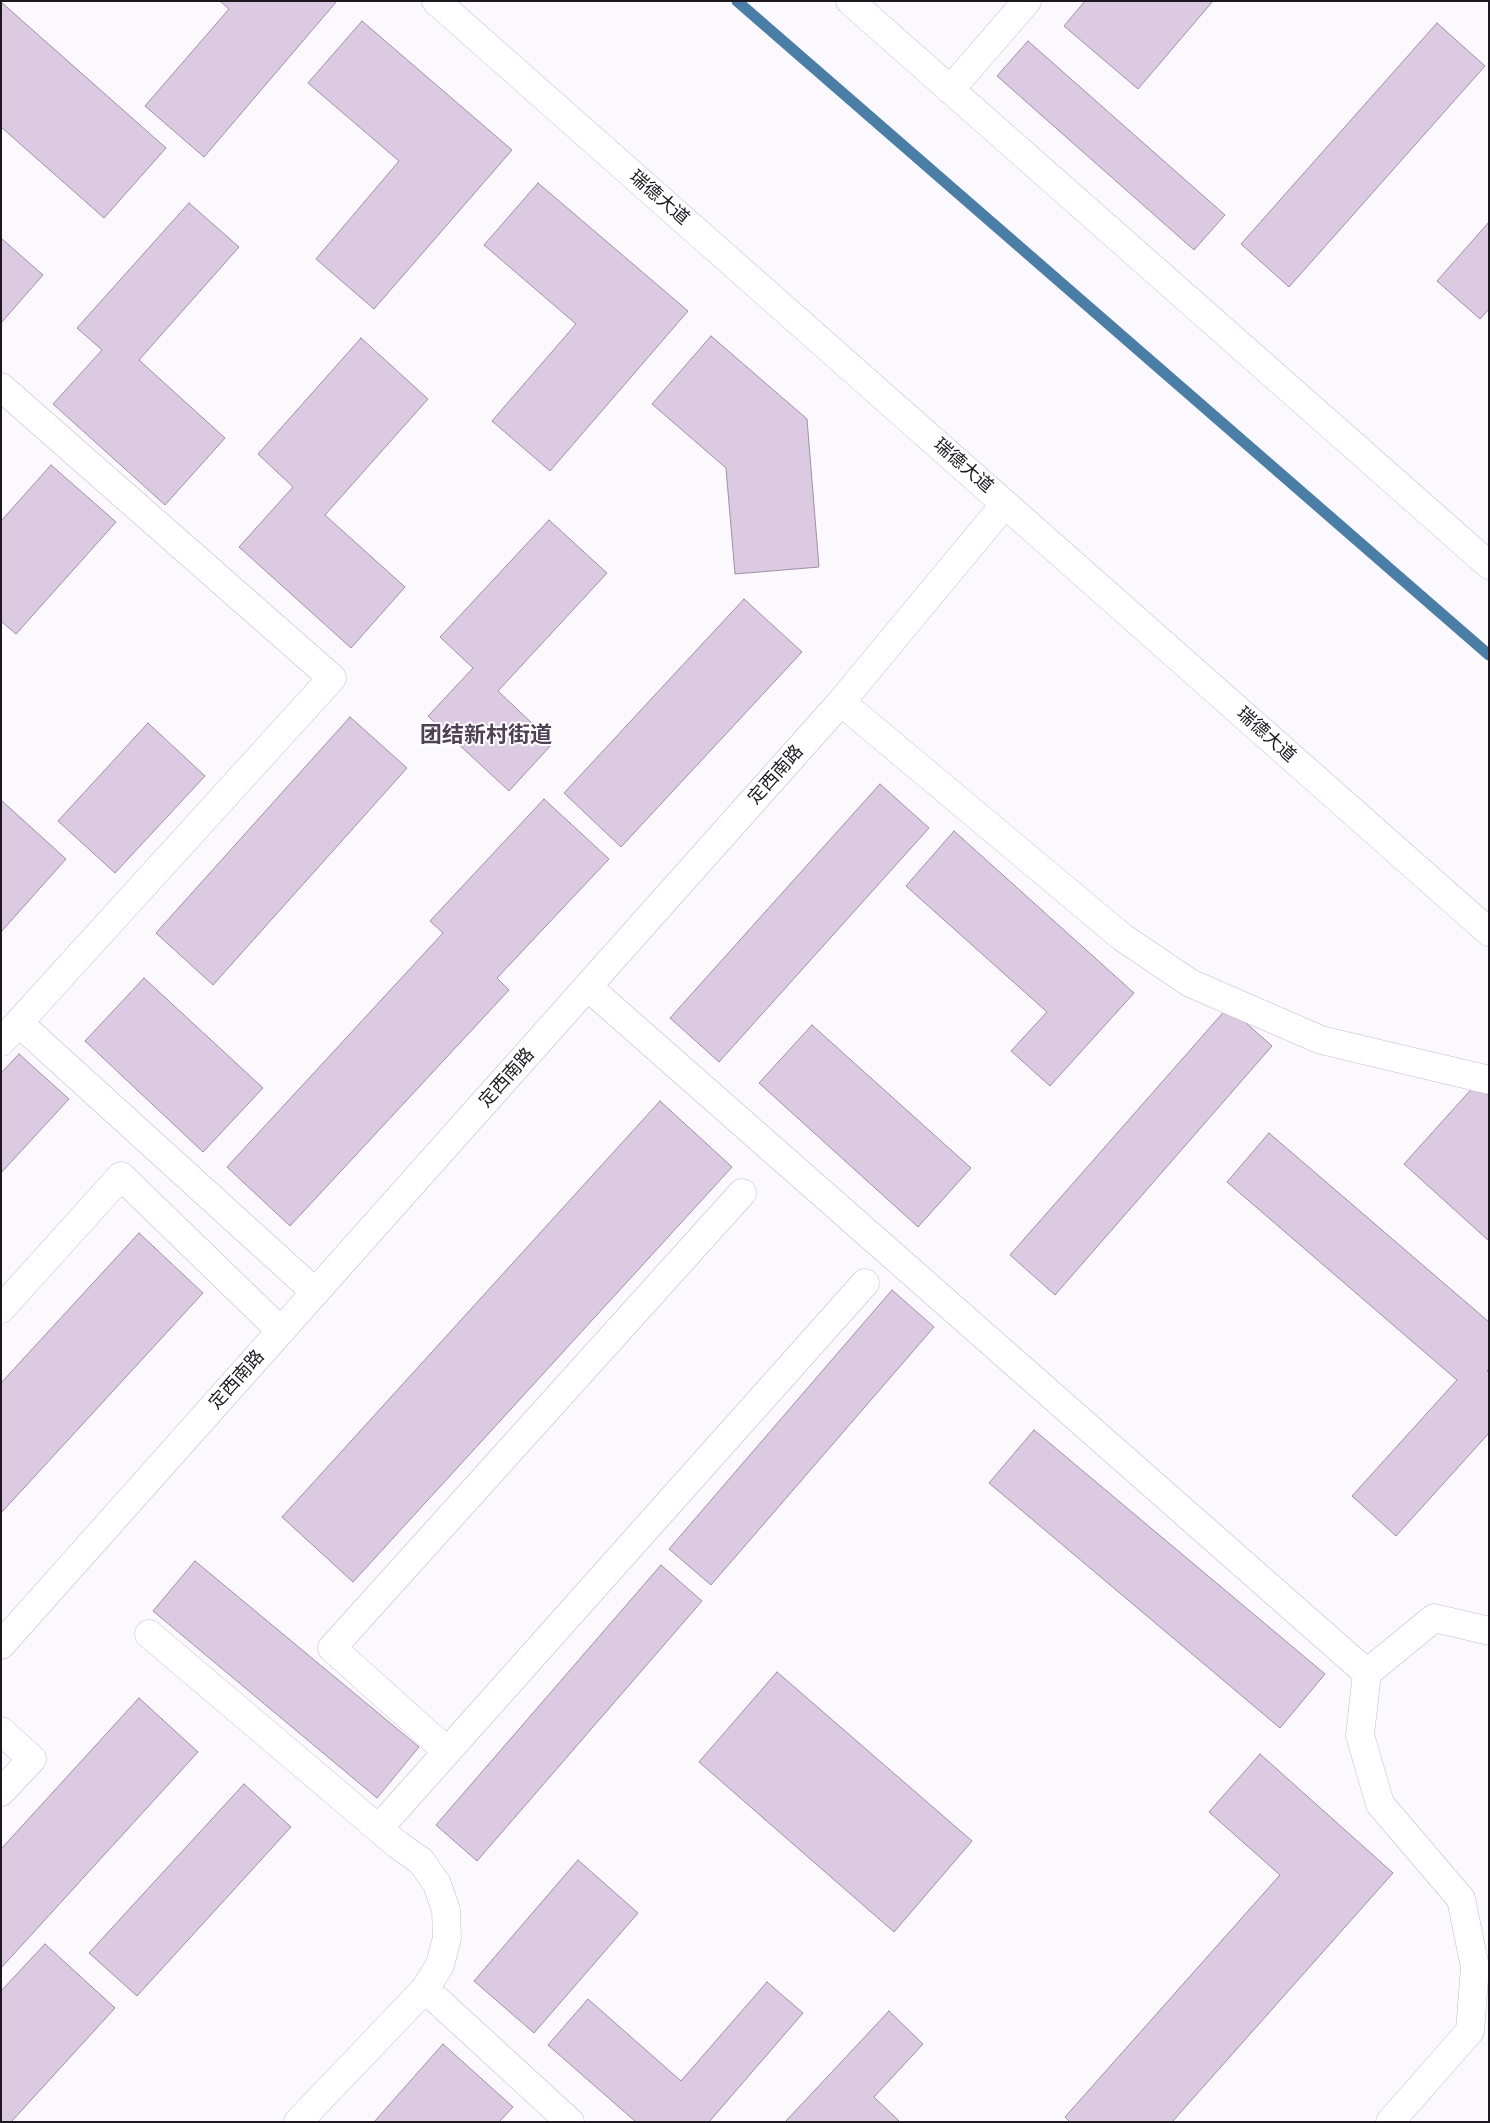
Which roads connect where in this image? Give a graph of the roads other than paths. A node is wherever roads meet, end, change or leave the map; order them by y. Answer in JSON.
{"nodes":[{"id":1,"x":436,"y":1,"type":"edge"},
{"id":2,"x":850,"y":1,"type":"edge"},
{"id":3,"x":1027,"y":1,"type":"edge"},
{"id":4,"x":950,"y":90,"type":"junction"},
{"id":5,"x":1,"y":386,"type":"edge"},
{"id":6,"x":1005,"y":504,"type":"junction"},
{"id":7,"x":1489,"y":565,"type":"edge"},
{"id":8,"x":841,"y":702,"type":"junction"},
{"id":9,"x":1489,"y":932,"type":"edge"},
{"id":10,"x":588,"y":986,"type":"junction"},
{"id":11,"x":10,"y":1033,"type":"edge"},
{"id":12,"x":1489,"y":1080,"type":"edge"},
{"id":13,"x":742,"y":1193,"type":"dead end"},
{"id":14,"x":865,"y":1283,"type":"dead end"},
{"id":15,"x":315,"y":1292,"type":"junction"},
{"id":16,"x":1,"y":1308,"type":"edge"},
{"id":17,"x":281,"y":1331,"type":"junction"},
{"id":18,"x":1489,"y":1631,"type":"edge"},
{"id":19,"x":149,"y":1634,"type":"dead end"},
{"id":20,"x":1,"y":1645,"type":"edge"},
{"id":21,"x":1367,"y":1673,"type":"junction"},
{"id":22,"x":1,"y":1731,"type":"edge"},
{"id":23,"x":447,"y":1751,"type":"junction"},
{"id":24,"x":1,"y":1792,"type":"edge"},
{"id":25,"x":379,"y":1828,"type":"junction"},
{"id":26,"x":425,"y":1989,"type":"junction"},
{"id":27,"x":1479,"y":2035,"type":"edge"},
{"id":28,"x":298,"y":2122,"type":"edge"},
{"id":29,"x":570,"y":2122,"type":"edge"},
{"id":30,"x":1390,"y":2122,"type":"edge"}],
"edges":[{"from":1,"to":6,"type":"street","name":"瑞德大道"},
{"from":2,"to":4,"type":"street"},
{"from":3,"to":4,"type":"street"},
{"from":4,"to":7,"type":"street"},
{"from":5,"to":11,"type":"street"},
{"from":6,"to":8,"type":"street","name":"定西南路"},
{"from":6,"to":9,"type":"street","name":"瑞德大道"},
{"from":8,"to":10,"type":"street","name":"定西南路"},
{"from":8,"to":12,"type":"street"},
{"from":10,"to":15,"type":"street","name":"定西南路"},
{"from":10,"to":21,"type":"street"},
{"from":11,"to":15,"type":"street"},
{"from":13,"to":23,"type":"street"},
{"from":14,"to":23,"type":"street"},
{"from":15,"to":17,"type":"street","name":"定西南路"},
{"from":16,"to":17,"type":"street"},
{"from":17,"to":20,"type":"street","name":"定西南路"},
{"from":18,"to":21,"type":"street"},
{"from":19,"to":25,"type":"street"},
{"from":21,"to":27,"type":"street"},
{"from":22,"to":24,"type":"street"},
{"from":23,"to":25,"type":"street"},
{"from":25,"to":26,"type":"street"},
{"from":26,"to":28,"type":"street"},
{"from":26,"to":29,"type":"street"},
{"from":27,"to":30,"type":"street"}]}
